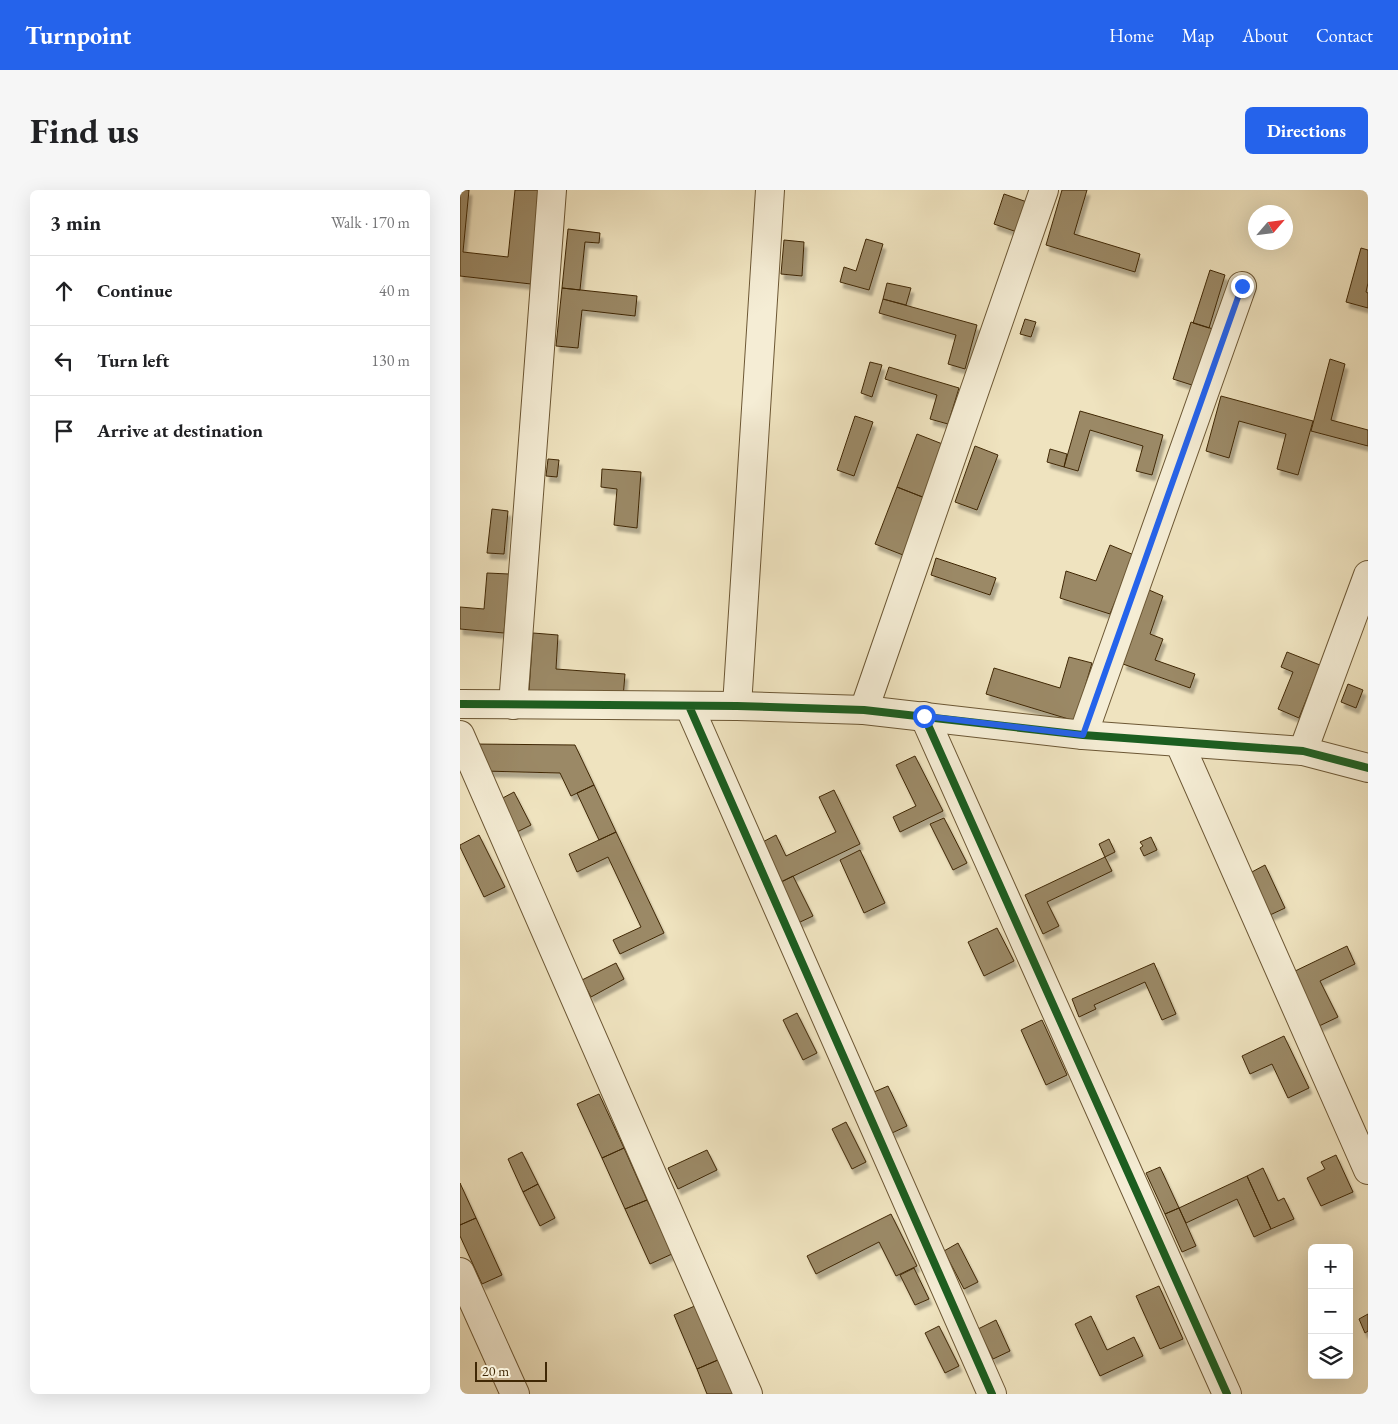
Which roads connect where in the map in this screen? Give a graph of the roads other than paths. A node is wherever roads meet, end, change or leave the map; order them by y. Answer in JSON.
{"nodes":[{"id":1,"x":552,"y":190,"type":"edge"},
{"id":2,"x":770,"y":190,"type":"edge"},
{"id":3,"x":1044,"y":190,"type":"edge"},
{"id":4,"x":1242,"y":286,"type":"dead end"},
{"id":5,"x":1368,"y":575,"type":"edge"},
{"id":6,"x":460,"y":704,"type":"edge"},
{"id":7,"x":513,"y":705,"type":"junction"},
{"id":8,"x":690,"y":706,"type":"junction"},
{"id":9,"x":737,"y":706,"type":"junction"},
{"id":10,"x":864,"y":710,"type":"junction"},
{"id":11,"x":924,"y":716,"type":"junction"},
{"id":12,"x":460,"y":734,"type":"edge"},
{"id":13,"x":1083,"y":735,"type":"junction"},
{"id":14,"x":1179,"y":742,"type":"junction"},
{"id":15,"x":1303,"y":751,"type":"junction"},
{"id":16,"x":1368,"y":768,"type":"edge"},
{"id":17,"x":1368,"y":1170,"type":"edge"},
{"id":18,"x":460,"y":1272,"type":"edge"},
{"id":19,"x":516,"y":1394,"type":"edge"},
{"id":20,"x":748,"y":1394,"type":"edge"},
{"id":21,"x":992,"y":1394,"type":"edge"},
{"id":22,"x":1227,"y":1394,"type":"edge"}],
"edges":[{"from":1,"to":7,"type":"street"},
{"from":2,"to":9,"type":"street"},
{"from":3,"to":10,"type":"street"},
{"from":4,"to":13,"type":"street"},
{"from":5,"to":15,"type":"street"},
{"from":6,"to":7,"type":"street"},
{"from":7,"to":8,"type":"street"},
{"from":8,"to":9,"type":"street"},
{"from":8,"to":21,"type":"street"},
{"from":9,"to":10,"type":"street"},
{"from":10,"to":11,"type":"street"},
{"from":11,"to":13,"type":"street"},
{"from":11,"to":22,"type":"street"},
{"from":12,"to":20,"type":"street"},
{"from":13,"to":14,"type":"street"},
{"from":14,"to":15,"type":"street"},
{"from":14,"to":17,"type":"street"},
{"from":15,"to":16,"type":"street"},
{"from":18,"to":19,"type":"street"}]}
